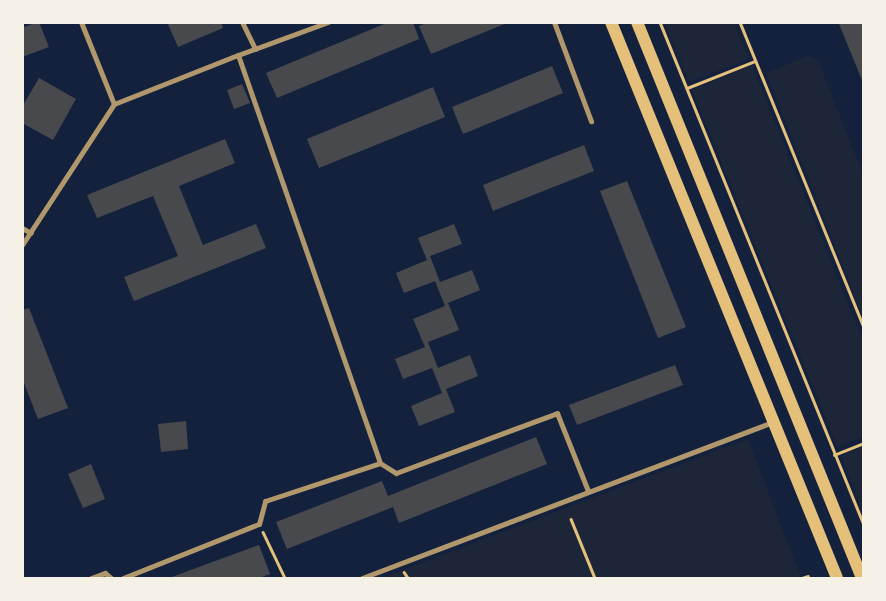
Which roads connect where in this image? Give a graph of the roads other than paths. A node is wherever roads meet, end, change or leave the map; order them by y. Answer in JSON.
{"nodes":[{"id":1,"x":82,"y":22,"type":"edge"},
{"id":2,"x":242,"y":22,"type":"edge"},
{"id":3,"x":328,"y":22,"type":"edge"},
{"id":4,"x":554,"y":22,"type":"edge"},
{"id":5,"x":610,"y":22,"type":"edge"},
{"id":6,"x":638,"y":22,"type":"edge"},
{"id":7,"x":255,"y":49,"type":"junction"},
{"id":8,"x":238,"y":55,"type":"junction"},
{"id":9,"x":114,"y":104,"type":"junction"},
{"id":10,"x":591,"y":121,"type":"dead end"},
{"id":11,"x":22,"y":228,"type":"edge"},
{"id":12,"x":31,"y":233,"type":"junction"},
{"id":13,"x":22,"y":245,"type":"edge"},
{"id":14,"x":773,"y":422,"type":"junction"},
{"id":15,"x":380,"y":463,"type":"junction"},
{"id":16,"x":588,"y":491,"type":"junction"},
{"id":17,"x":91,"y":578,"type":"edge"},
{"id":18,"x":111,"y":578,"type":"edge"},
{"id":19,"x":123,"y":578,"type":"edge"},
{"id":20,"x":362,"y":578,"type":"edge"},
{"id":21,"x":838,"y":578,"type":"edge"},
{"id":22,"x":862,"y":578,"type":"edge"}],
"edges":[{"from":1,"to":9,"type":"street"},
{"from":2,"to":7,"type":"street"},
{"from":3,"to":7,"type":"street"},
{"from":4,"to":10,"type":"street"},
{"from":5,"to":14,"type":"main road"},
{"from":6,"to":22,"type":"main road"},
{"from":7,"to":8,"type":"street"},
{"from":8,"to":9,"type":"street"},
{"from":8,"to":15,"type":"street"},
{"from":9,"to":12,"type":"street"},
{"from":11,"to":12,"type":"street"},
{"from":12,"to":13,"type":"street"},
{"from":14,"to":16,"type":"street"},
{"from":14,"to":21,"type":"main road"},
{"from":15,"to":16,"type":"street"},
{"from":15,"to":19,"type":"street"},
{"from":16,"to":20,"type":"street"},
{"from":17,"to":18,"type":"street"}]}
